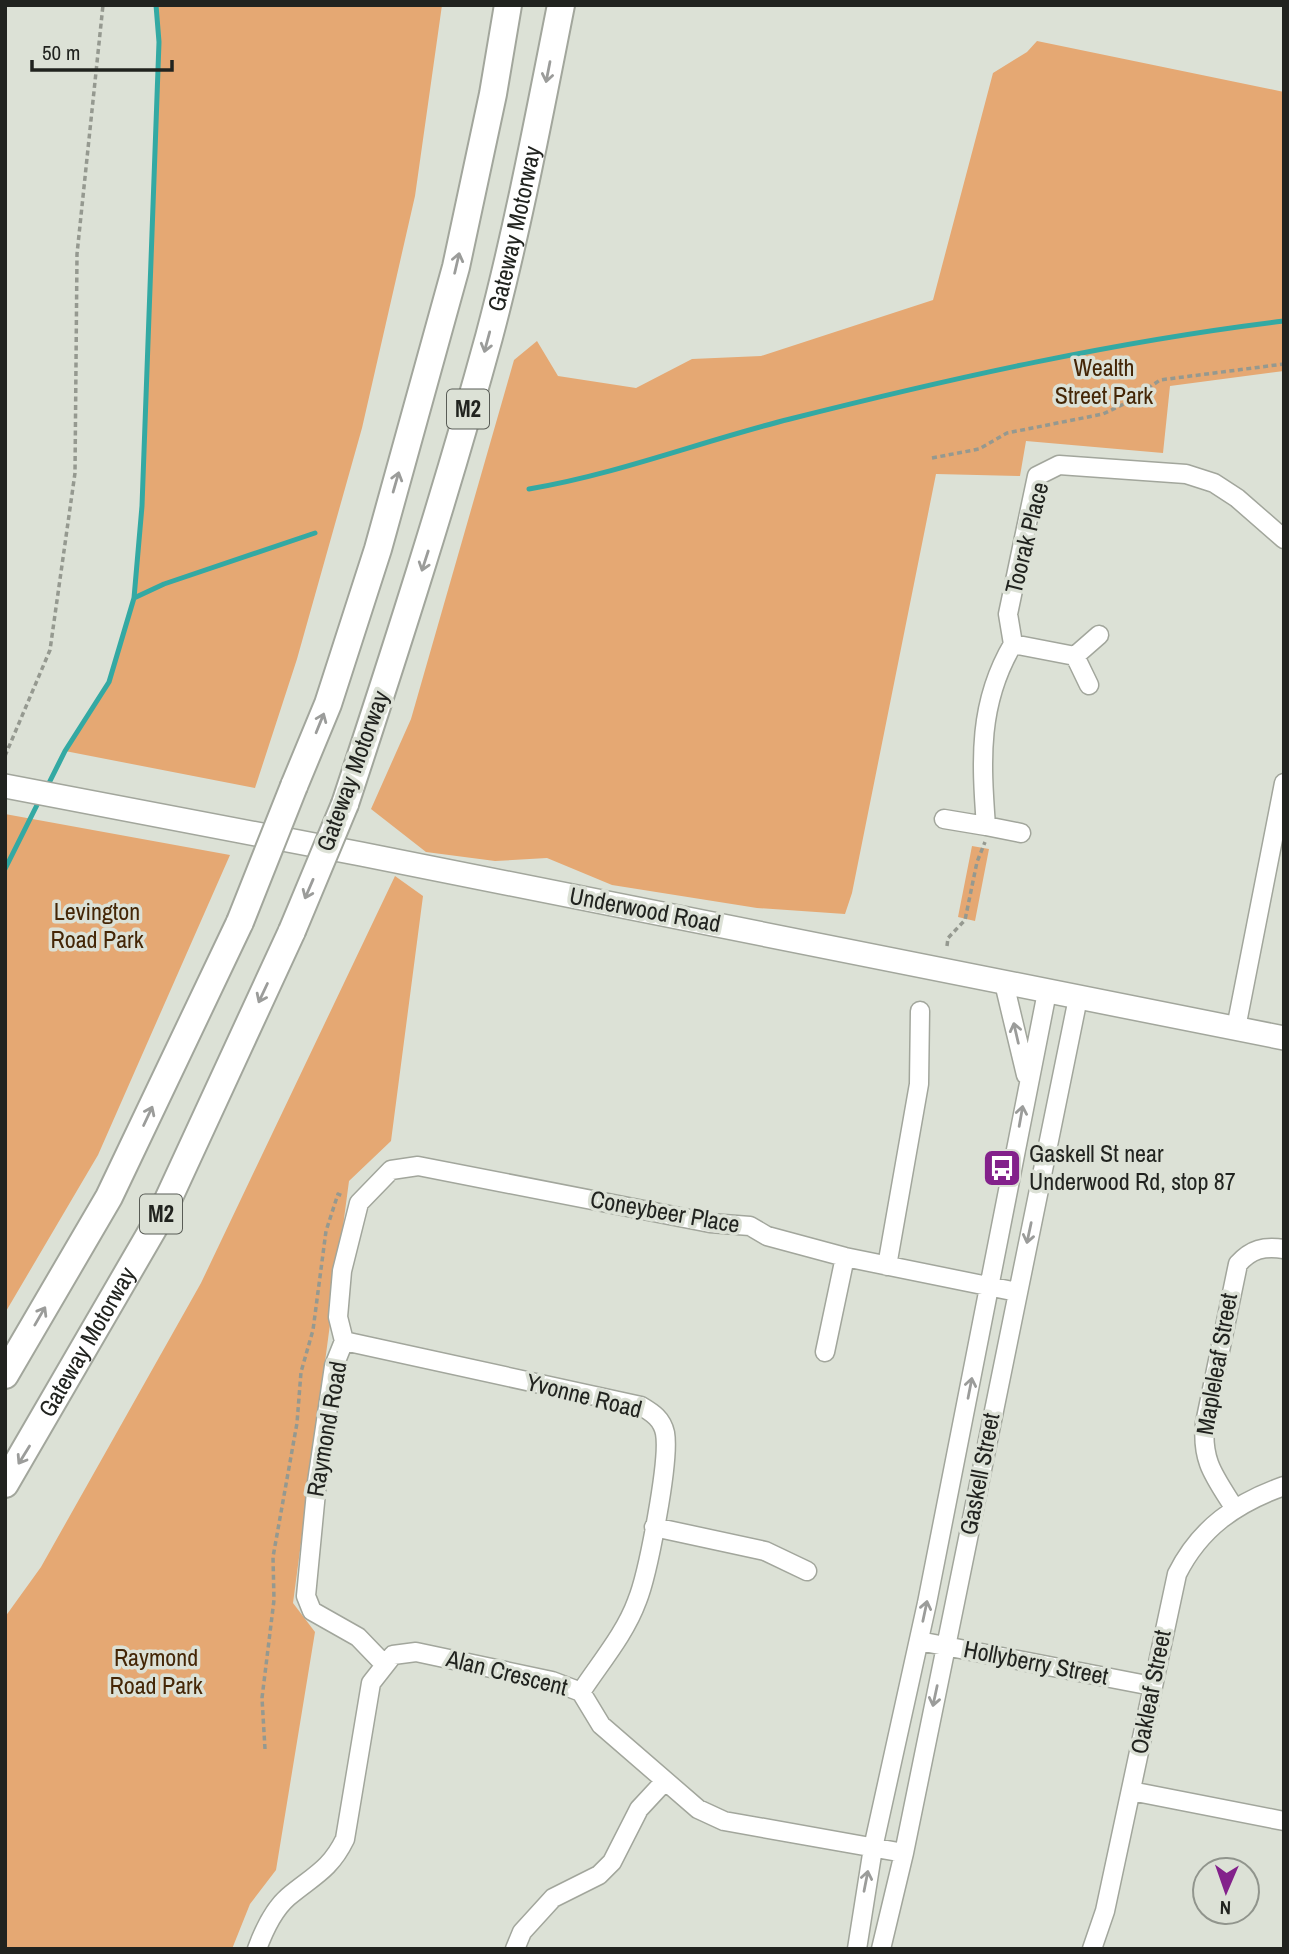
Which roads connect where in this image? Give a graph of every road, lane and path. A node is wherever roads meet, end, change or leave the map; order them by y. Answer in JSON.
{"nodes":[{"id":1,"x":103,"y":5,"type":"edge"},
{"id":2,"x":508,"y":5,"type":"edge"},
{"id":3,"x":561,"y":5,"type":"edge"},
{"id":4,"x":1284,"y":364,"type":"edge"},
{"id":5,"x":932,"y":458,"type":"dead end"},
{"id":6,"x":1284,"y":539,"type":"edge"},
{"id":7,"x":1100,"y":635,"type":"dead end"},
{"id":8,"x":1013,"y":644,"type":"junction"},
{"id":9,"x":1075,"y":656,"type":"junction"},
{"id":10,"x":1089,"y":685,"type":"dead end"},
{"id":11,"x":5,"y":756,"type":"edge"},
{"id":12,"x":1284,"y":783,"type":"edge"},
{"id":13,"x":5,"y":786,"type":"edge"},
{"id":14,"x":944,"y":818,"type":"dead end"},
{"id":15,"x":986,"y":826,"type":"junction"},
{"id":16,"x":1021,"y":833,"type":"dead end"},
{"id":17,"x":947,"y":946,"type":"dead end"},
{"id":18,"x":1004,"y":983,"type":"junction"},
{"id":19,"x":1047,"y":992,"type":"junction"},
{"id":20,"x":1078,"y":998,"type":"junction"},
{"id":21,"x":920,"y":1010,"type":"dead end"},
{"id":22,"x":1236,"y":1028,"type":"junction"},
{"id":23,"x":1284,"y":1038,"type":"edge"},
{"id":24,"x":1027,"y":1082,"type":"junction"},
{"id":25,"x":359,"y":1203,"type":"junction"},
{"id":26,"x":1284,"y":1248,"type":"edge"},
{"id":27,"x":845,"y":1258,"type":"junction"},
{"id":28,"x":887,"y":1266,"type":"junction"},
{"id":29,"x":990,"y":1287,"type":"junction"},
{"id":30,"x":1017,"y":1292,"type":"junction"},
{"id":31,"x":344,"y":1341,"type":"junction"},
{"id":32,"x":825,"y":1352,"type":"dead end"},
{"id":33,"x":5,"y":1374,"type":"edge"},
{"id":34,"x":5,"y":1484,"type":"edge"},
{"id":35,"x":1284,"y":1486,"type":"edge"},
{"id":36,"x":1235,"y":1509,"type":"junction"},
{"id":37,"x":654,"y":1527,"type":"junction"},
{"id":38,"x":807,"y":1571,"type":"dead end"},
{"id":39,"x":919,"y":1641,"type":"junction"},
{"id":40,"x":946,"y":1646,"type":"junction"},
{"id":41,"x":385,"y":1665,"type":"junction"},
{"id":42,"x":1152,"y":1686,"type":"junction"},
{"id":43,"x":581,"y":1692,"type":"junction"},
{"id":44,"x":265,"y":1749,"type":"dead end"},
{"id":45,"x":665,"y":1781,"type":"junction"},
{"id":46,"x":1131,"y":1791,"type":"junction"},
{"id":47,"x":1284,"y":1821,"type":"edge"},
{"id":48,"x":873,"y":1848,"type":"junction"},
{"id":49,"x":904,"y":1853,"type":"junction"},
{"id":50,"x":257,"y":1949,"type":"edge"},
{"id":51,"x":515,"y":1949,"type":"edge"},
{"id":52,"x":856,"y":1949,"type":"edge"},
{"id":53,"x":881,"y":1949,"type":"edge"},
{"id":54,"x":1092,"y":1949,"type":"edge"}],
"edges":[{"from":1,"to":11,"type":"path"},
{"from":33,"to":2,"type":"highway","name":"Gateway Motorway","number":"M2","one_way":true,"bridge":true},
{"from":3,"to":34,"type":"highway","name":"Gateway Motorway","number":"M2","one_way":true,"bridge":true},
{"from":4,"to":5,"type":"path"},
{"from":6,"to":8,"type":"street","name":"Toorak Place"},
{"from":7,"to":9,"type":"street"},
{"from":8,"to":9,"type":"street"},
{"from":8,"to":15,"type":"street"},
{"from":9,"to":10,"type":"street"},
{"from":12,"to":22,"type":"street"},
{"from":13,"to":18,"type":"main road","name":"Underwood Road"},
{"from":14,"to":15,"type":"street"},
{"from":15,"to":16,"type":"street"},
{"from":15,"to":17,"type":"path"},
{"from":18,"to":19,"type":"main road","name":"Underwood Road"},
{"from":24,"to":18,"type":"street","name":"Gaskell Street","one_way":true},
{"from":19,"to":20,"type":"main road","name":"Underwood Road"},
{"from":19,"to":24,"type":"street","name":"Gaskell Street"},
{"from":20,"to":22,"type":"main road","name":"Underwood Road"},
{"from":20,"to":30,"type":"street","name":"Gaskell Street","one_way":true},
{"from":21,"to":28,"type":"street"},
{"from":22,"to":23,"type":"main road","name":"Underwood Road"},
{"from":29,"to":24,"type":"street","name":"Gaskell Street","one_way":true},
{"from":25,"to":27,"type":"street","name":"Coneybeer Place"},
{"from":25,"to":31,"type":"street","name":"Raymond Road"},
{"from":25,"to":44,"type":"path"},
{"from":26,"to":36,"type":"street","name":"Mapleleaf Street"},
{"from":27,"to":28,"type":"street","name":"Coneybeer Place"},
{"from":27,"to":32,"type":"street"},
{"from":28,"to":29,"type":"street","name":"Coneybeer Place"},
{"from":29,"to":30,"type":"street","name":"Coneybeer Place"},
{"from":39,"to":29,"type":"street","name":"Gaskell Street","one_way":true},
{"from":30,"to":40,"type":"street","name":"Gaskell Street"},
{"from":31,"to":37,"type":"street","name":"Yvonne Road"},
{"from":31,"to":41,"type":"street","name":"Raymond Road"},
{"from":35,"to":36,"type":"street","name":"Oakleaf Street"},
{"from":36,"to":42,"type":"street","name":"Oakleaf Street"},
{"from":37,"to":38,"type":"street"},
{"from":37,"to":43,"type":"street","name":"Yvonne Road"},
{"from":39,"to":40,"type":"street","name":"Hollyberry Street"},
{"from":39,"to":48,"type":"street","name":"Gaskell Street"},
{"from":40,"to":42,"type":"street","name":"Hollyberry Street"},
{"from":40,"to":49,"type":"street","name":"Gaskell Street","one_way":true},
{"from":41,"to":43,"type":"street","name":"Alan Crescent"},
{"from":41,"to":50,"type":"street"},
{"from":42,"to":46,"type":"street","name":"Oakleaf Street"},
{"from":43,"to":45,"type":"street","name":"Alan Crescent"},
{"from":45,"to":48,"type":"street","name":"Alan Crescent"},
{"from":45,"to":51,"type":"street"},
{"from":46,"to":47,"type":"street"},
{"from":46,"to":54,"type":"street","name":"Oakleaf Street"},
{"from":48,"to":49,"type":"street","name":"Alan Crescent"},
{"from":52,"to":48,"type":"street","name":"Gaskell Street","one_way":true},
{"from":49,"to":53,"type":"street","name":"Gaskell Street"}]}
